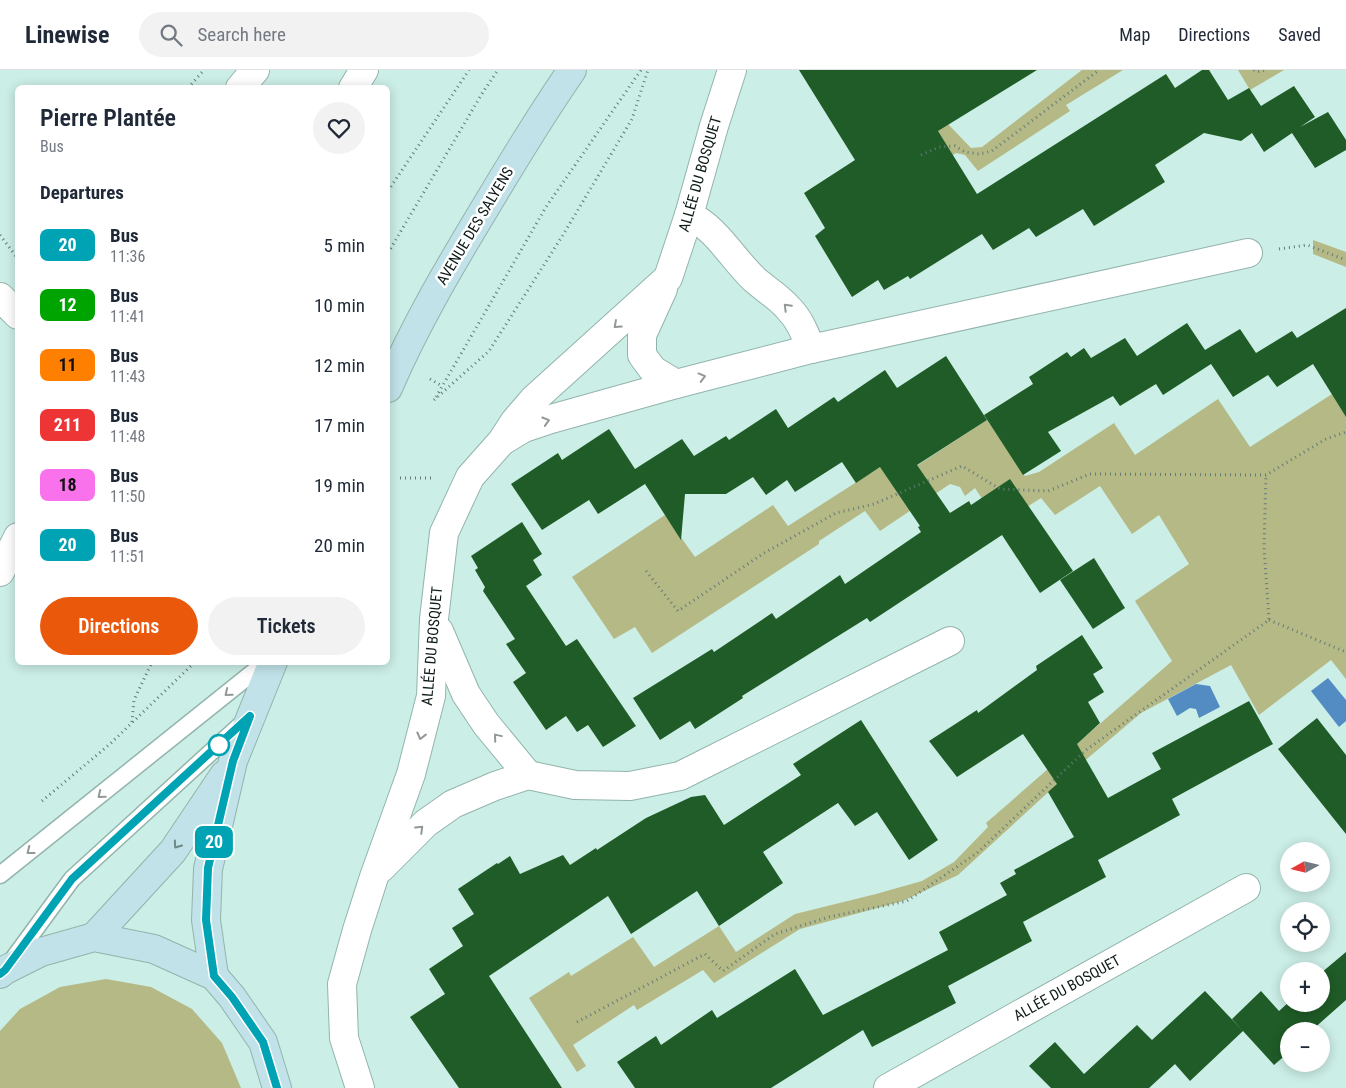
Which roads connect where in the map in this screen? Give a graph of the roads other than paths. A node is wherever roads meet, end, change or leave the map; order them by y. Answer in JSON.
{"nodes":[{"id":1,"x":255,"y":70,"type":"edge"},
{"id":2,"x":364,"y":70,"type":"edge"},
{"id":3,"x":572,"y":70,"type":"edge"},
{"id":4,"x":732,"y":70,"type":"edge"},
{"id":5,"x":242,"y":85,"type":"edge"},
{"id":6,"x":355,"y":85,"type":"edge"},
{"id":7,"x":690,"y":215,"type":"junction"},
{"id":8,"x":1248,"y":253,"type":"road end"},
{"id":9,"x":668,"y":278,"type":"junction"},
{"id":10,"x":0,"y":297,"type":"edge"},
{"id":11,"x":15,"y":312,"type":"edge"},
{"id":12,"x":811,"y":349,"type":"junction"},
{"id":13,"x":390,"y":383,"type":"edge"},
{"id":14,"x":676,"y":384,"type":"junction"},
{"id":15,"x":502,"y":442,"type":"junction"},
{"id":16,"x":15,"y":543,"type":"edge"},
{"id":17,"x":0,"y":572,"type":"edge"},
{"id":18,"x":434,"y":618,"type":"junction"},
{"id":19,"x":950,"y":641,"type":"dead end"},
{"id":20,"x":262,"y":665,"type":"edge"},
{"id":21,"x":272,"y":665,"type":"edge"},
{"id":22,"x":250,"y":716,"type":"junction"},
{"id":23,"x":233,"y":761,"type":"junction"},
{"id":24,"x":528,"y":775,"type":"junction"},
{"id":25,"x":0,"y":875,"type":"edge"},
{"id":26,"x":374,"y":877,"type":"junction"},
{"id":27,"x":1246,"y":888,"type":"dead end"},
{"id":28,"x":94,"y":938,"type":"junction"},
{"id":29,"x":2,"y":969,"type":"edge"},
{"id":30,"x":214,"y":976,"type":"junction"},
{"id":31,"x":277,"y":1088,"type":"edge"},
{"id":32,"x":360,"y":1088,"type":"edge"},
{"id":33,"x":888,"y":1088,"type":"edge"}],
"edges":[{"from":1,"to":5,"type":"street"},
{"from":2,"to":6,"type":"street"},
{"from":3,"to":13,"type":"main road","name":"AVENUE DES SALYENS"},
{"from":4,"to":7,"type":"street","name":"ALLÉE DU BOSQUET"},
{"from":7,"to":9,"type":"street","name":"ALLÉE DU BOSQUET"},
{"from":12,"to":7,"type":"street","one_way":true},
{"from":8,"to":12,"type":"street"},
{"from":9,"to":14,"type":"street","name":"ALLÉE DU BOSQUET"},
{"from":9,"to":15,"type":"street","name":"ALLÉE DU BOSQUET","one_way":true},
{"from":10,"to":11,"type":"street"},
{"from":14,"to":12,"type":"street","one_way":true},
{"from":15,"to":14,"type":"street","one_way":true},
{"from":15,"to":18,"type":"street","name":"ALLÉE DU BOSQUET"},
{"from":16,"to":17,"type":"street"},
{"from":24,"to":18,"type":"street","one_way":true},
{"from":18,"to":26,"type":"street","name":"ALLÉE DU BOSQUET","one_way":true},
{"from":19,"to":24,"type":"street"},
{"from":20,"to":25,"type":"lane","one_way":true},
{"from":21,"to":22,"type":"main road"},
{"from":22,"to":23,"type":"main road"},
{"from":22,"to":29,"type":"lane"},
{"from":23,"to":28,"type":"main road","one_way":true},
{"from":23,"to":30,"type":"main road"},
{"from":26,"to":24,"type":"street","one_way":true},
{"from":26,"to":32,"type":"street","name":"ALLÉE DU BOSQUET"},
{"from":27,"to":33,"type":"street","name":"ALLÉE DU BOSQUET"},
{"from":28,"to":29,"type":"main road"},
{"from":28,"to":30,"type":"main road"},
{"from":30,"to":31,"type":"main road"}]}
